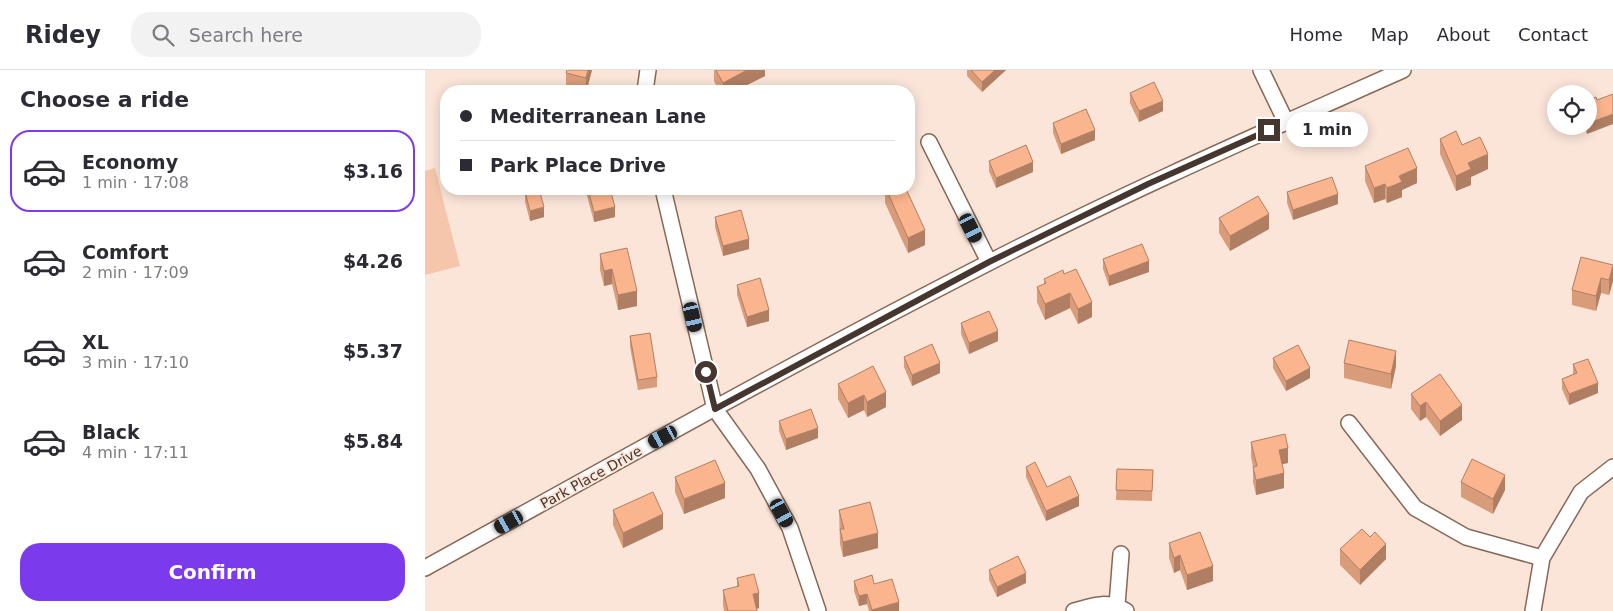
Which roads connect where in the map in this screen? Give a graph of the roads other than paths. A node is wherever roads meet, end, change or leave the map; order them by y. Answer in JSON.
{"nodes":[{"id":1,"x":648,"y":70,"type":"edge"},
{"id":2,"x":1261,"y":70,"type":"edge"},
{"id":3,"x":1403,"y":70,"type":"edge"},
{"id":4,"x":646,"y":85,"type":"edge"},
{"id":5,"x":1286,"y":122,"type":"junction"},
{"id":6,"x":929,"y":142,"type":"dead end"},
{"id":7,"x":664,"y":195,"type":"edge"},
{"id":8,"x":989,"y":262,"type":"junction"},
{"id":9,"x":715,"y":409,"type":"junction"},
{"id":10,"x":1349,"y":423,"type":"dead end"},
{"id":11,"x":1613,"y":467,"type":"edge"},
{"id":12,"x":1121,"y":554,"type":"dead end"},
{"id":13,"x":1542,"y":558,"type":"junction"},
{"id":14,"x":425,"y":568,"type":"edge"},
{"id":15,"x":1121,"y":608,"type":"edge"},
{"id":16,"x":819,"y":611,"type":"edge"},
{"id":17,"x":1074,"y":611,"type":"edge"},
{"id":18,"x":1533,"y":611,"type":"edge"}],
"edges":[{"from":1,"to":4,"type":"street"},
{"from":2,"to":5,"type":"street"},
{"from":3,"to":5,"type":"street","name":"Park Place Drive"},
{"from":5,"to":8,"type":"street","name":"Park Place Drive"},
{"from":6,"to":8,"type":"street"},
{"from":7,"to":9,"type":"street"},
{"from":8,"to":9,"type":"street","name":"Park Place Drive"},
{"from":9,"to":14,"type":"street","name":"Park Place Drive"},
{"from":9,"to":16,"type":"street"},
{"from":10,"to":13,"type":"street"},
{"from":11,"to":13,"type":"street"},
{"from":12,"to":15,"type":"street"},
{"from":13,"to":18,"type":"street"},
{"from":15,"to":17,"type":"street"}]}
